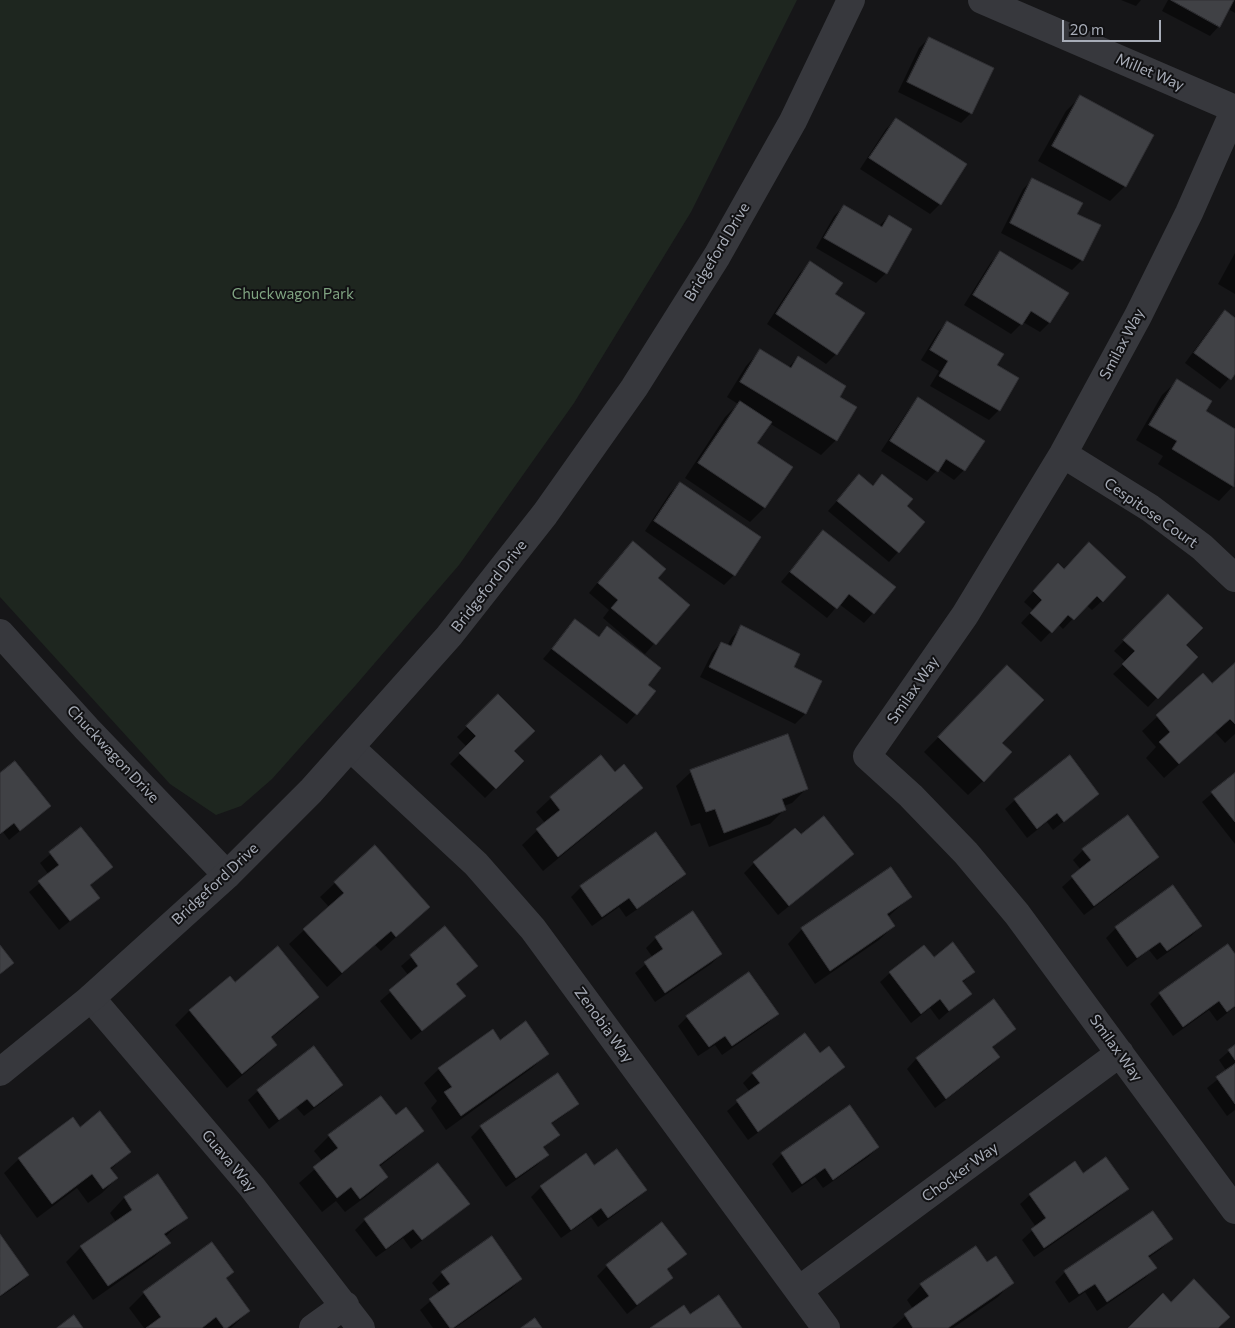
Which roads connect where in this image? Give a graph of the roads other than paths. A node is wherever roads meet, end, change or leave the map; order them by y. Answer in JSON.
{"nodes":[{"id":1,"x":851,"y":0,"type":"edge"},
{"id":2,"x":982,"y":0,"type":"edge"},
{"id":3,"x":1235,"y":109,"type":"edge"},
{"id":4,"x":1063,"y":454,"type":"junction"},
{"id":5,"x":1235,"y":578,"type":"edge"},
{"id":6,"x":0,"y":633,"type":"edge"},
{"id":7,"x":351,"y":748,"type":"junction"},
{"id":8,"x":227,"y":874,"type":"junction"},
{"id":9,"x":91,"y":998,"type":"junction"},
{"id":10,"x":1120,"y":1053,"type":"junction"},
{"id":11,"x":0,"y":1072,"type":"edge"},
{"id":12,"x":1235,"y":1210,"type":"edge"},
{"id":13,"x":799,"y":1290,"type":"junction"},
{"id":14,"x":344,"y":1305,"type":"junction"},
{"id":15,"x":313,"y":1328,"type":"edge"},
{"id":16,"x":361,"y":1328,"type":"edge"},
{"id":17,"x":826,"y":1328,"type":"edge"}],
"edges":[{"from":1,"to":7,"type":"street","name":"Bridgeford Drive"},
{"from":2,"to":3,"type":"street","name":"Millet Way"},
{"from":3,"to":4,"type":"street","name":"Smilax Way"},
{"from":4,"to":5,"type":"street","name":"Cespitose Court"},
{"from":4,"to":10,"type":"street","name":"Smilax Way"},
{"from":6,"to":8,"type":"street","name":"Chuckwagon Drive"},
{"from":7,"to":8,"type":"street","name":"Bridgeford Drive"},
{"from":7,"to":13,"type":"street","name":"Zenobia Way"},
{"from":8,"to":9,"type":"street","name":"Bridgeford Drive"},
{"from":9,"to":11,"type":"street","name":"Bridgeford Drive"},
{"from":9,"to":14,"type":"street","name":"Guava Way"},
{"from":10,"to":12,"type":"street","name":"Smilax Way"},
{"from":10,"to":13,"type":"street","name":"Chocker Way"},
{"from":13,"to":17,"type":"street","name":"Zenobia Way"},
{"from":14,"to":15,"type":"street"},
{"from":14,"to":16,"type":"street","name":"Guava Way"}]}
